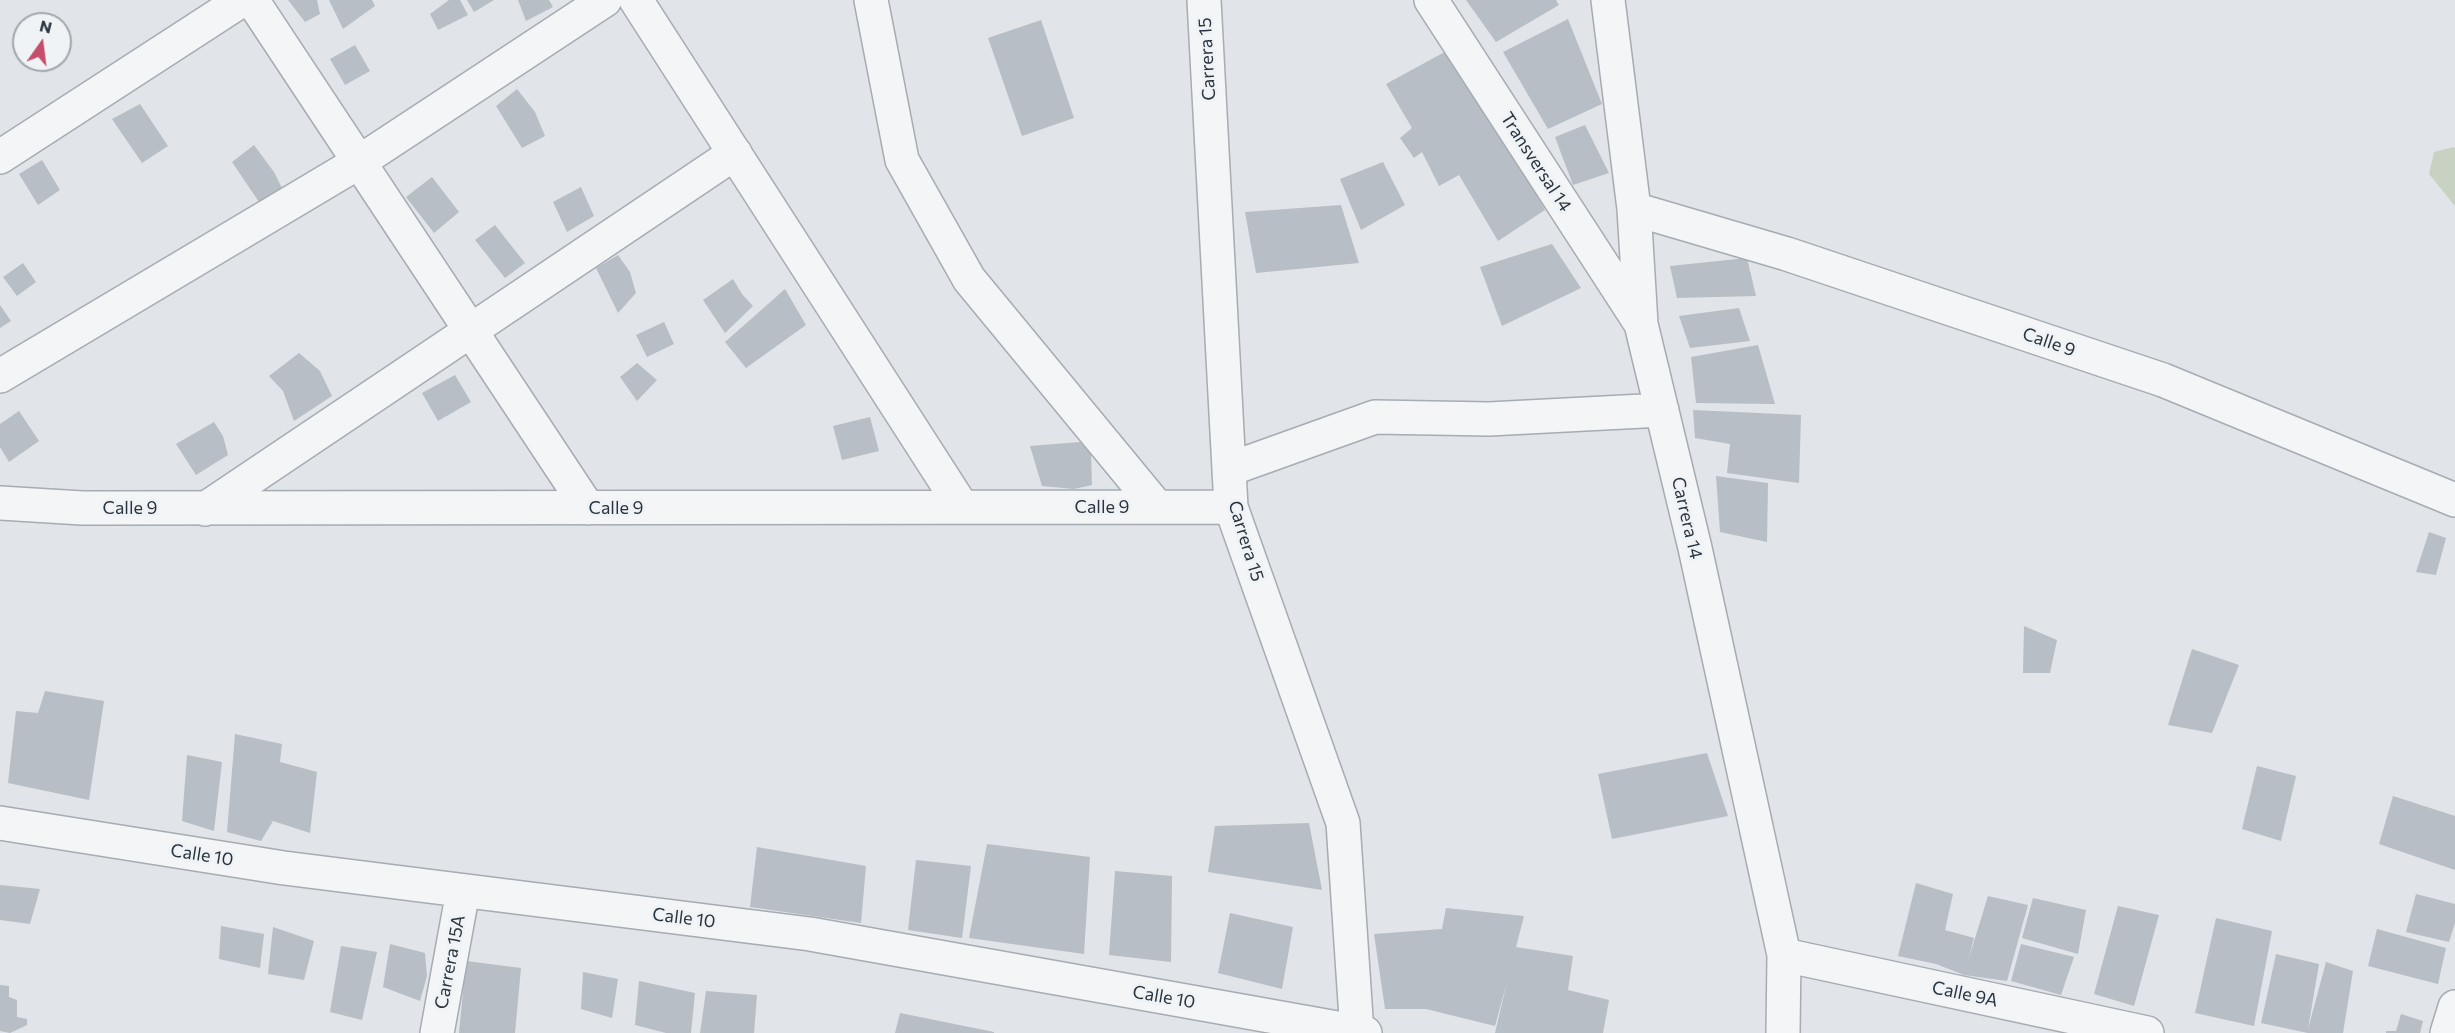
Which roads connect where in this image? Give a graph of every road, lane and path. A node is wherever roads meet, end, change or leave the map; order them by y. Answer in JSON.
{"nodes":[{"id":1,"x":242,"y":0,"type":"edge"},
{"id":2,"x":252,"y":0,"type":"edge"},
{"id":3,"x":605,"y":0,"type":"edge"},
{"id":4,"x":636,"y":0,"type":"edge"},
{"id":5,"x":871,"y":0,"type":"edge"},
{"id":6,"x":1204,"y":0,"type":"edge"},
{"id":7,"x":1431,"y":0,"type":"edge"},
{"id":8,"x":1608,"y":0,"type":"edge"},
{"id":9,"x":735,"y":153,"type":"junction"},
{"id":10,"x":0,"y":158,"type":"edge"},
{"id":11,"x":359,"y":162,"type":"junction"},
{"id":12,"x":1634,"y":209,"type":"junction"},
{"id":13,"x":1641,"y":324,"type":"junction"},
{"id":14,"x":471,"y":331,"type":"junction"},
{"id":15,"x":0,"y":376,"type":"edge"},
{"id":16,"x":1662,"y":410,"type":"junction"},
{"id":17,"x":1230,"y":469,"type":"junction"},
{"id":18,"x":2455,"y":500,"type":"edge"},
{"id":19,"x":0,"y":503,"type":"edge"},
{"id":20,"x":962,"y":507,"type":"junction"},
{"id":21,"x":1157,"y":507,"type":"junction"},
{"id":22,"x":1231,"y":507,"type":"junction"},
{"id":23,"x":588,"y":508,"type":"junction"},
{"id":24,"x":205,"y":509,"type":"junction"},
{"id":25,"x":0,"y":823,"type":"edge"},
{"id":26,"x":463,"y":891,"type":"junction"},
{"id":27,"x":1784,"y":955,"type":"junction"},
{"id":28,"x":2455,"y":1007,"type":"edge"},
{"id":29,"x":437,"y":1033,"type":"edge"},
{"id":30,"x":1360,"y":1033,"type":"edge"},
{"id":31,"x":1783,"y":1033,"type":"edge"},
{"id":32,"x":2147,"y":1033,"type":"edge"},
{"id":33,"x":2447,"y":1033,"type":"edge"}],
"edges":[{"from":1,"to":10,"type":"street"},
{"from":2,"to":11,"type":"street"},
{"from":3,"to":11,"type":"street"},
{"from":4,"to":9,"type":"street"},
{"from":5,"to":21,"type":"street"},
{"from":6,"to":17,"type":"street","name":"Carrera 15"},
{"from":7,"to":13,"type":"street","name":"Transversal 14"},
{"from":8,"to":12,"type":"street","name":"Carrera 14"},
{"from":9,"to":14,"type":"street"},
{"from":9,"to":20,"type":"street"},
{"from":11,"to":14,"type":"street"},
{"from":11,"to":15,"type":"street"},
{"from":12,"to":13,"type":"street","name":"Carrera 14"},
{"from":12,"to":18,"type":"street","name":"Calle 9"},
{"from":13,"to":16,"type":"street","name":"Carrera 14"},
{"from":14,"to":23,"type":"street"},
{"from":14,"to":24,"type":"street"},
{"from":16,"to":17,"type":"street"},
{"from":16,"to":27,"type":"street","name":"Carrera 14"},
{"from":17,"to":22,"type":"street","name":"Carrera 15"},
{"from":19,"to":24,"type":"street","name":"Calle 9"},
{"from":20,"to":21,"type":"street","name":"Calle 9"},
{"from":20,"to":23,"type":"street","name":"Calle 9"},
{"from":21,"to":22,"type":"street","name":"Calle 9"},
{"from":22,"to":30,"type":"street","name":"Carrera 15"},
{"from":23,"to":24,"type":"street","name":"Calle 9"},
{"from":25,"to":26,"type":"street","name":"Calle 10"},
{"from":26,"to":29,"type":"street","name":"Carrera 15A"},
{"from":26,"to":30,"type":"street","name":"Calle 10"},
{"from":27,"to":31,"type":"street","name":"Carrera 14"},
{"from":27,"to":32,"type":"street","name":"Calle 9A"},
{"from":28,"to":33,"type":"street"}]}
